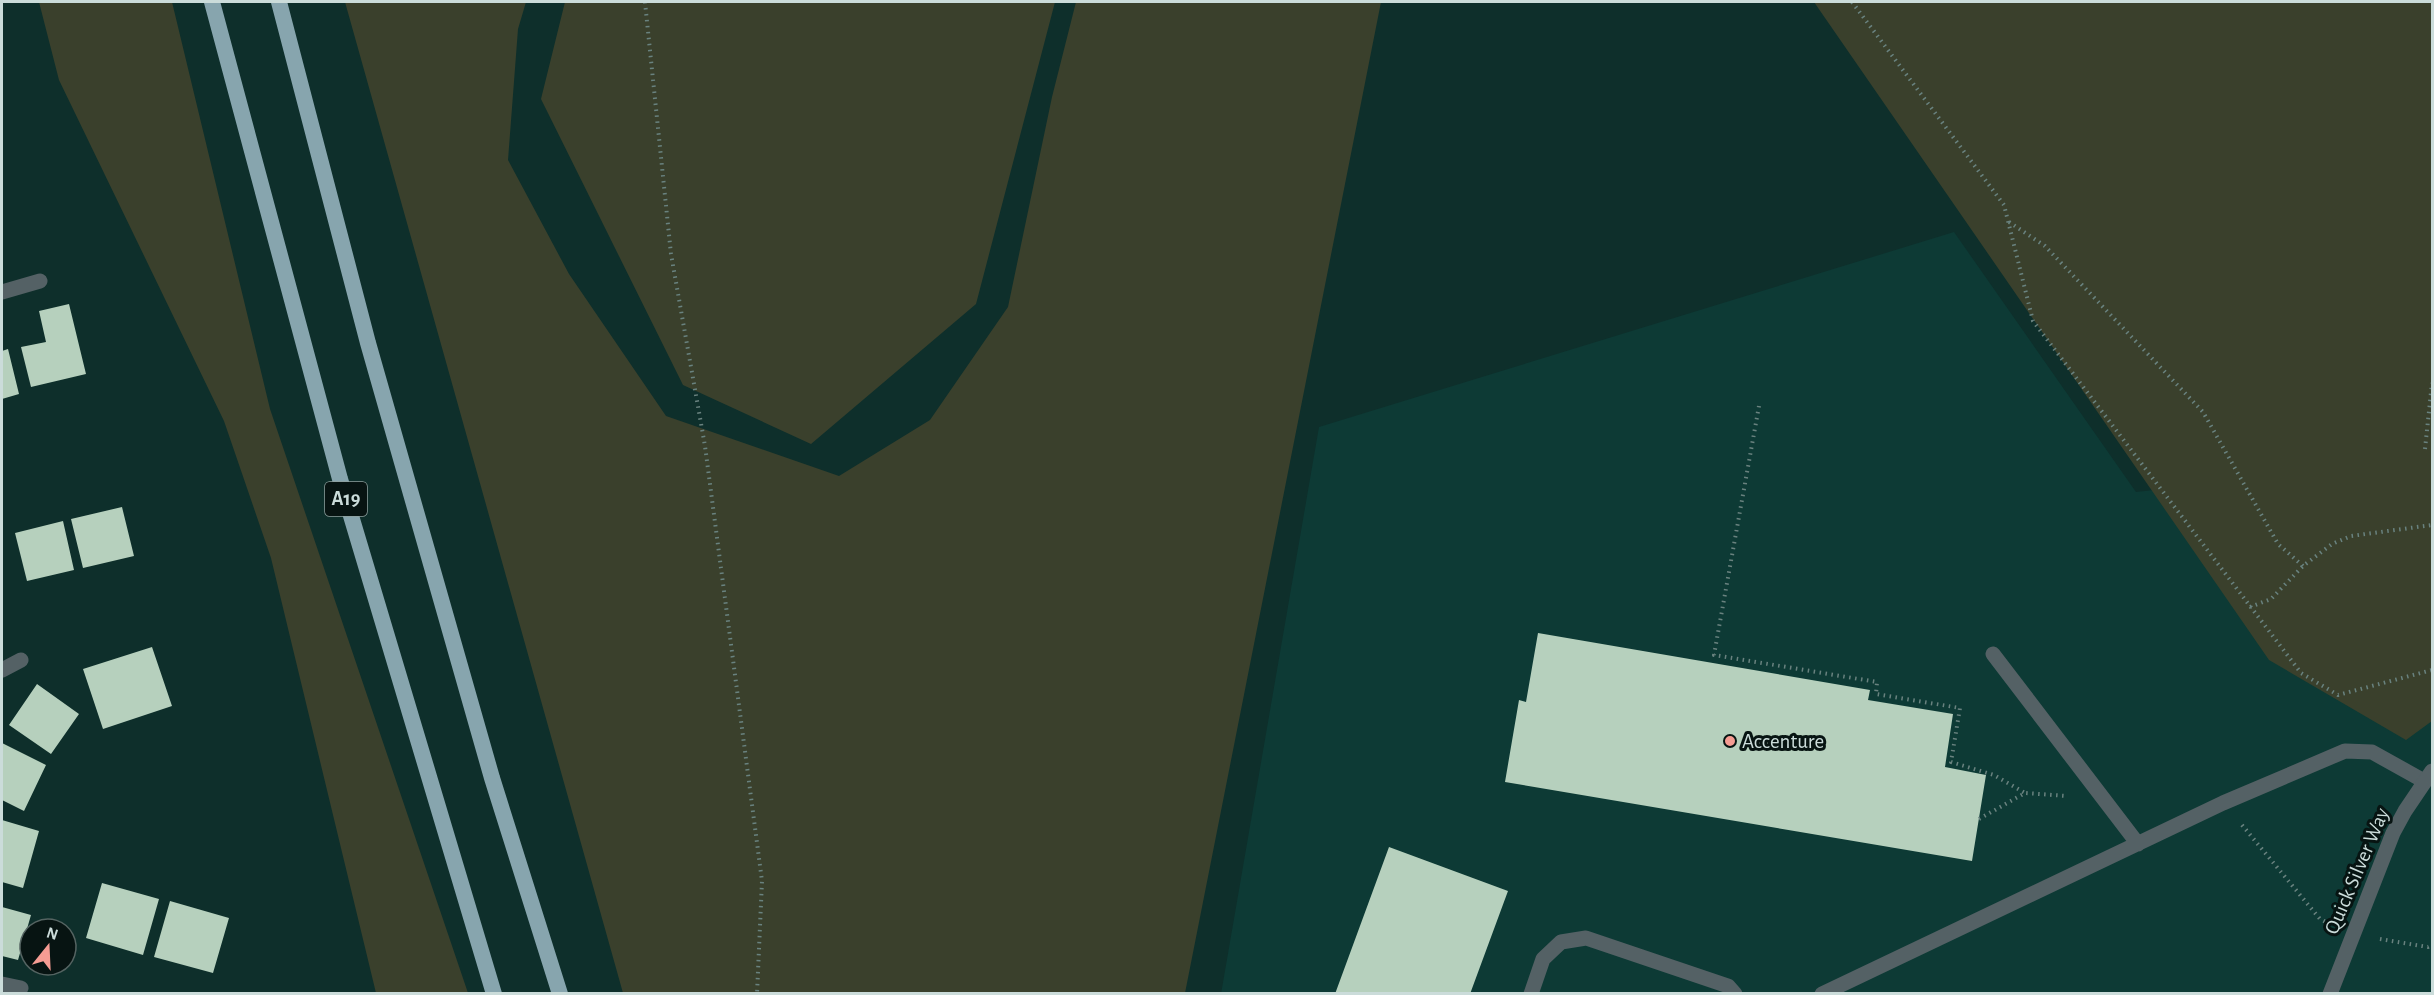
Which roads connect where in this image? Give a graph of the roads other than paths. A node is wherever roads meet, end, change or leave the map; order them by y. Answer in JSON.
{"nodes":[{"id":1,"x":212,"y":2,"type":"edge"},
{"id":2,"x":279,"y":2,"type":"edge"},
{"id":3,"x":40,"y":281,"type":"dead end"},
{"id":4,"x":2,"y":292,"type":"edge"},
{"id":5,"x":1993,"y":654,"type":"dead end"},
{"id":6,"x":21,"y":660,"type":"dead end"},
{"id":7,"x":2,"y":670,"type":"edge"},
{"id":8,"x":2428,"y":776,"type":"edge"},
{"id":9,"x":2138,"y":844,"type":"junction"},
{"id":10,"x":2,"y":984,"type":"edge"},
{"id":11,"x":21,"y":988,"type":"dead end"},
{"id":12,"x":494,"y":993,"type":"edge"},
{"id":13,"x":560,"y":993,"type":"edge"},
{"id":14,"x":1531,"y":993,"type":"edge"},
{"id":15,"x":1735,"y":993,"type":"edge"},
{"id":16,"x":1822,"y":993,"type":"edge"},
{"id":17,"x":2330,"y":993,"type":"edge"}],
"edges":[{"from":1,"to":12,"type":"highway","number":"A19"},
{"from":2,"to":13,"type":"highway"},
{"from":3,"to":4,"type":"street"},
{"from":5,"to":9,"type":"street"},
{"from":6,"to":7,"type":"street"},
{"from":8,"to":9,"type":"street"},
{"from":8,"to":17,"type":"street","name":"Quick Silver Way"},
{"from":9,"to":16,"type":"street"},
{"from":10,"to":11,"type":"street"},
{"from":14,"to":15,"type":"street"}]}
